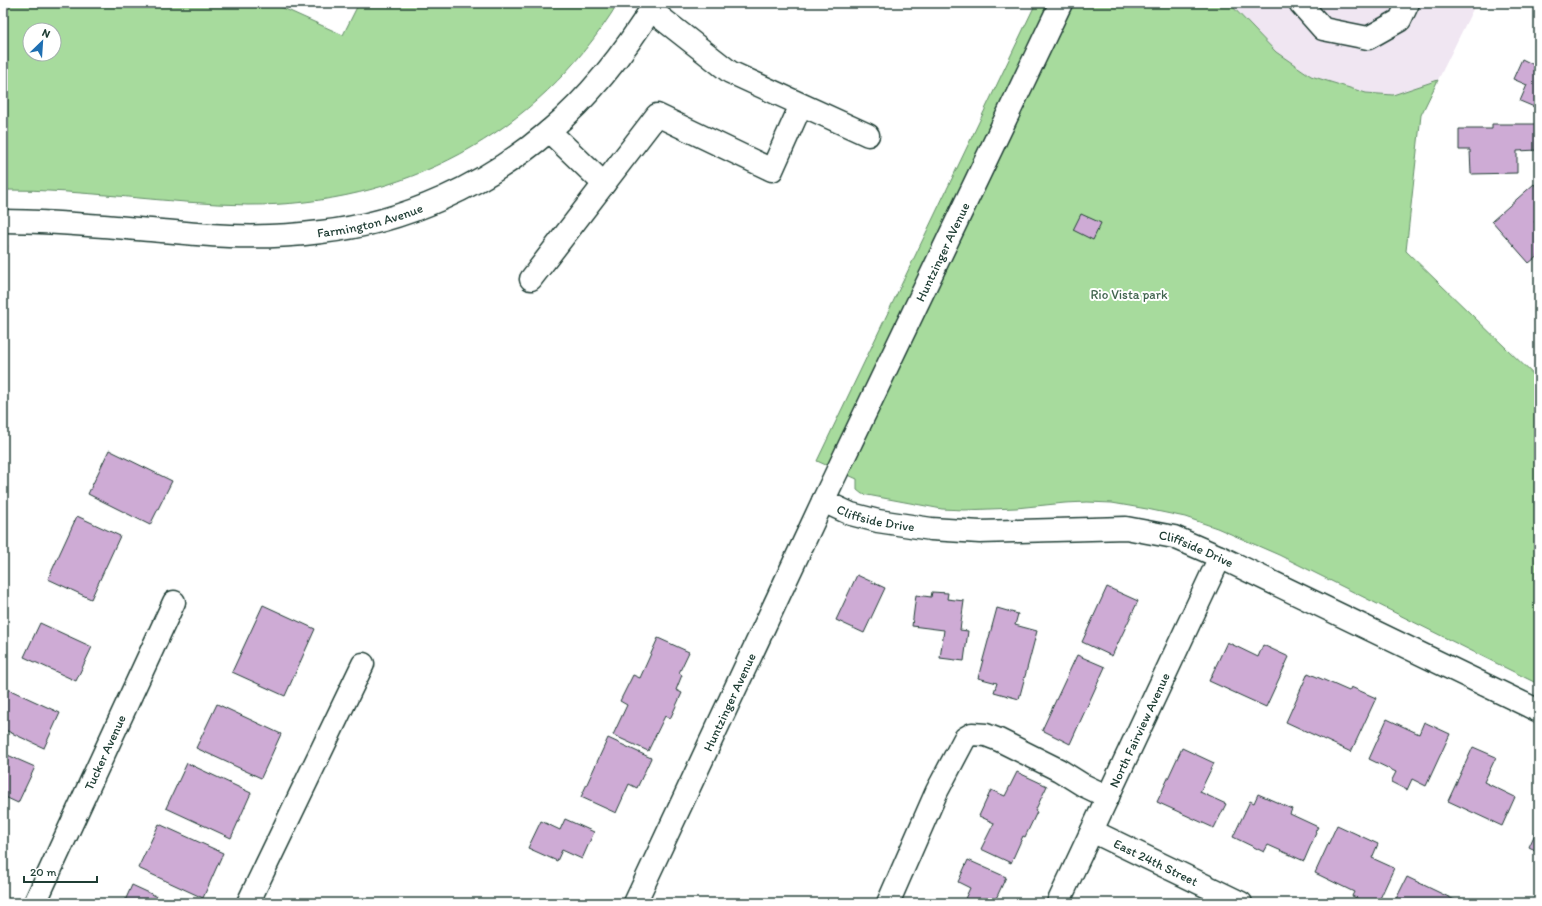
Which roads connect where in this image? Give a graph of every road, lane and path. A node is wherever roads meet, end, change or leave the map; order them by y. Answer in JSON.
{"nodes":[{"id":1,"x":1062,"y":3,"type":"edge"},
{"id":2,"x":1300,"y":3,"type":"edge"},
{"id":3,"x":1408,"y":3,"type":"edge"},
{"id":4,"x":653,"y":6,"type":"edge"},
{"id":5,"x":801,"y":105,"type":"junction"},
{"id":6,"x":549,"y":131,"type":"junction"},
{"id":7,"x":868,"y":135,"type":"dead end"},
{"id":8,"x":604,"y":184,"type":"junction"},
{"id":9,"x":3,"y":221,"type":"edge"},
{"id":10,"x":530,"y":279,"type":"dead end"},
{"id":11,"x":823,"y":501,"type":"junction"},
{"id":12,"x":1220,"y":557,"type":"junction"},
{"id":13,"x":174,"y":602,"type":"dead end"},
{"id":14,"x":363,"y":664,"type":"dead end"},
{"id":15,"x":1539,"y":711,"type":"edge"},
{"id":16,"x":1108,"y":797,"type":"junction"},
{"id":17,"x":1092,"y":832,"type":"junction"},
{"id":18,"x":35,"y":903,"type":"edge"},
{"id":19,"x":248,"y":903,"type":"edge"},
{"id":20,"x":635,"y":903,"type":"edge"},
{"id":21,"x":888,"y":903,"type":"edge"},
{"id":22,"x":1058,"y":903,"type":"edge"},
{"id":23,"x":1241,"y":903,"type":"edge"}],
"edges":[{"from":1,"to":11,"type":"street","name":"Huntzinger AVenue"},
{"from":2,"to":3,"type":"street"},
{"from":4,"to":5,"type":"street"},
{"from":4,"to":6,"type":"street","name":"Farmington Avenue"},
{"from":5,"to":7,"type":"street"},
{"from":5,"to":8,"type":"street"},
{"from":6,"to":8,"type":"street"},
{"from":6,"to":9,"type":"street","name":"Farmington Avenue"},
{"from":8,"to":10,"type":"street"},
{"from":11,"to":12,"type":"street","name":"Cliffside Drive"},
{"from":11,"to":20,"type":"street","name":"Huntzinger Avenue"},
{"from":12,"to":15,"type":"street","name":"Cliffside Drive"},
{"from":12,"to":16,"type":"street","name":"North Fairview Avenue"},
{"from":13,"to":18,"type":"street","name":"Tucker Avenue"},
{"from":14,"to":19,"type":"street"},
{"from":16,"to":17,"type":"street","name":"North Fairview Avenue"},
{"from":16,"to":21,"type":"street"},
{"from":17,"to":22,"type":"street","name":"North Fairview Avenue"},
{"from":17,"to":23,"type":"street","name":"East 24th Street"}]}
